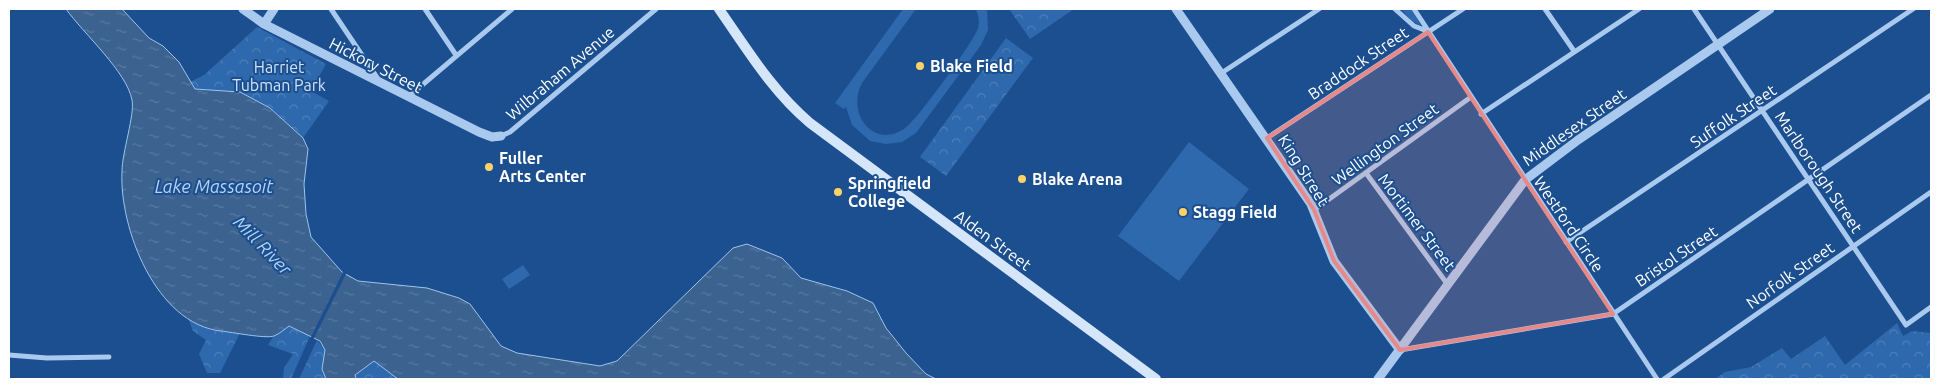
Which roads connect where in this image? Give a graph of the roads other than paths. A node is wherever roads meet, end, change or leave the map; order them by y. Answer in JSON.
{"nodes":[{"id":1,"x":244,"y":9,"type":"edge"},
{"id":2,"x":274,"y":9,"type":"edge"},
{"id":3,"x":331,"y":9,"type":"edge"},
{"id":4,"x":425,"y":9,"type":"edge"},
{"id":5,"x":512,"y":9,"type":"edge"},
{"id":6,"x":656,"y":9,"type":"edge"},
{"id":7,"x":720,"y":9,"type":"edge"},
{"id":8,"x":1178,"y":9,"type":"edge"},
{"id":9,"x":1319,"y":9,"type":"edge"},
{"id":10,"x":1395,"y":9,"type":"edge"},
{"id":11,"x":1414,"y":9,"type":"edge"},
{"id":12,"x":1463,"y":9,"type":"edge"},
{"id":13,"x":1545,"y":9,"type":"edge"},
{"id":14,"x":1639,"y":9,"type":"edge"},
{"id":15,"x":1694,"y":9,"type":"edge"},
{"id":16,"x":1770,"y":9,"type":"edge"},
{"id":17,"x":1913,"y":9,"type":"edge"},
{"id":18,"x":264,"y":24,"type":"junction"},
{"id":19,"x":1428,"y":32,"type":"junction"},
{"id":20,"x":1719,"y":45,"type":"junction"},
{"id":21,"x":1574,"y":52,"type":"junction"},
{"id":22,"x":456,"y":55,"type":"junction"},
{"id":23,"x":1220,"y":74,"type":"junction"},
{"id":24,"x":381,"y":84,"type":"junction"},
{"id":25,"x":1931,"y":95,"type":"edge"},
{"id":26,"x":407,"y":97,"type":"junction"},
{"id":27,"x":1470,"y":97,"type":"junction"},
{"id":28,"x":1762,"y":111,"type":"junction"},
{"id":29,"x":1481,"y":114,"type":"junction"},
{"id":30,"x":501,"y":136,"type":"joint"},
{"id":31,"x":1267,"y":138,"type":"junction"},
{"id":32,"x":1366,"y":173,"type":"junction"},
{"id":33,"x":1808,"y":179,"type":"junction"},
{"id":34,"x":1524,"y":180,"type":"junction"},
{"id":35,"x":1931,"y":192,"type":"edge"},
{"id":36,"x":1314,"y":210,"type":"junction"},
{"id":37,"x":1566,"y":242,"type":"junction"},
{"id":38,"x":1853,"y":246,"type":"junction"},
{"id":39,"x":1448,"y":285,"type":"junction"},
{"id":40,"x":1931,"y":307,"type":"edge"},
{"id":41,"x":1613,"y":314,"type":"junction"},
{"id":42,"x":1400,"y":350,"type":"junction"},
{"id":43,"x":9,"y":355,"type":"edge"},
{"id":44,"x":110,"y":357,"type":"dead end"},
{"id":45,"x":1156,"y":379,"type":"edge"},
{"id":46,"x":1378,"y":379,"type":"edge"},
{"id":47,"x":1658,"y":379,"type":"edge"},
{"id":48,"x":1664,"y":379,"type":"edge"}],
"edges":[{"from":1,"to":18,"type":"street","name":"Hickory Street"},
{"from":2,"to":18,"type":"street"},
{"from":3,"to":24,"type":"street"},
{"from":4,"to":22,"type":"street"},
{"from":5,"to":22,"type":"street"},
{"from":6,"to":30,"type":"street","name":"Wilbraham Avenue"},
{"from":7,"to":45,"type":"main road","name":"Alden Street"},
{"from":8,"to":23,"type":"street","name":"King Street"},
{"from":9,"to":23,"type":"street"},
{"from":10,"to":19,"type":"street","name":"Westford Circle"},
{"from":11,"to":19,"type":"street","name":"Westford Circle"},
{"from":12,"to":19,"type":"street","name":"Braddock Street"},
{"from":13,"to":21,"type":"street"},
{"from":14,"to":21,"type":"street"},
{"from":15,"to":20,"type":"street","name":"Marlborough Street"},
{"from":16,"to":20,"type":"street","name":"Middlesex Street"},
{"from":17,"to":28,"type":"street","name":"Suffolk Street"},
{"from":18,"to":24,"type":"street","name":"Hickory Street"},
{"from":19,"to":27,"type":"street","name":"Westford Circle"},
{"from":19,"to":31,"type":"street","name":"Braddock Street"},
{"from":20,"to":28,"type":"street","name":"Marlborough Street"},
{"from":20,"to":34,"type":"street","name":"Middlesex Street"},
{"from":21,"to":29,"type":"street"},
{"from":22,"to":26,"type":"street"},
{"from":23,"to":31,"type":"street","name":"King Street"},
{"from":24,"to":26,"type":"street","name":"Hickory Street"},
{"from":25,"to":33,"type":"street","name":"Bristol Street"},
{"from":26,"to":30,"type":"street","name":"Hickory Street"},
{"from":27,"to":29,"type":"street","name":"Westford Circle"},
{"from":27,"to":32,"type":"street","name":"Wellington Street"},
{"from":28,"to":33,"type":"street","name":"Marlborough Street"},
{"from":28,"to":37,"type":"street","name":"Suffolk Street"},
{"from":29,"to":34,"type":"street","name":"Westford Circle"},
{"from":31,"to":36,"type":"street","name":"King Street"},
{"from":32,"to":36,"type":"street","name":"Wellington Street"},
{"from":32,"to":39,"type":"street","name":"Mortimer Street"},
{"from":33,"to":38,"type":"street","name":"Marlborough Street"},
{"from":33,"to":41,"type":"street","name":"Bristol Street"},
{"from":34,"to":37,"type":"street","name":"Westford Circle"},
{"from":34,"to":39,"type":"street","name":"Middlesex Street"},
{"from":35,"to":38,"type":"street","name":"Norfolk Street"},
{"from":36,"to":42,"type":"street","name":"King Street"},
{"from":37,"to":41,"type":"street","name":"Westford Circle"},
{"from":38,"to":40,"type":"street","name":"Marlborough Street"},
{"from":38,"to":48,"type":"street","name":"Norfolk Street"},
{"from":39,"to":42,"type":"street","name":"Middlesex Street"},
{"from":41,"to":42,"type":"street","name":"Bristol Street"},
{"from":41,"to":47,"type":"street","name":"Westford Circle"},
{"from":42,"to":46,"type":"street","name":"Middlesex Street"},
{"from":43,"to":44,"type":"street"}]}
